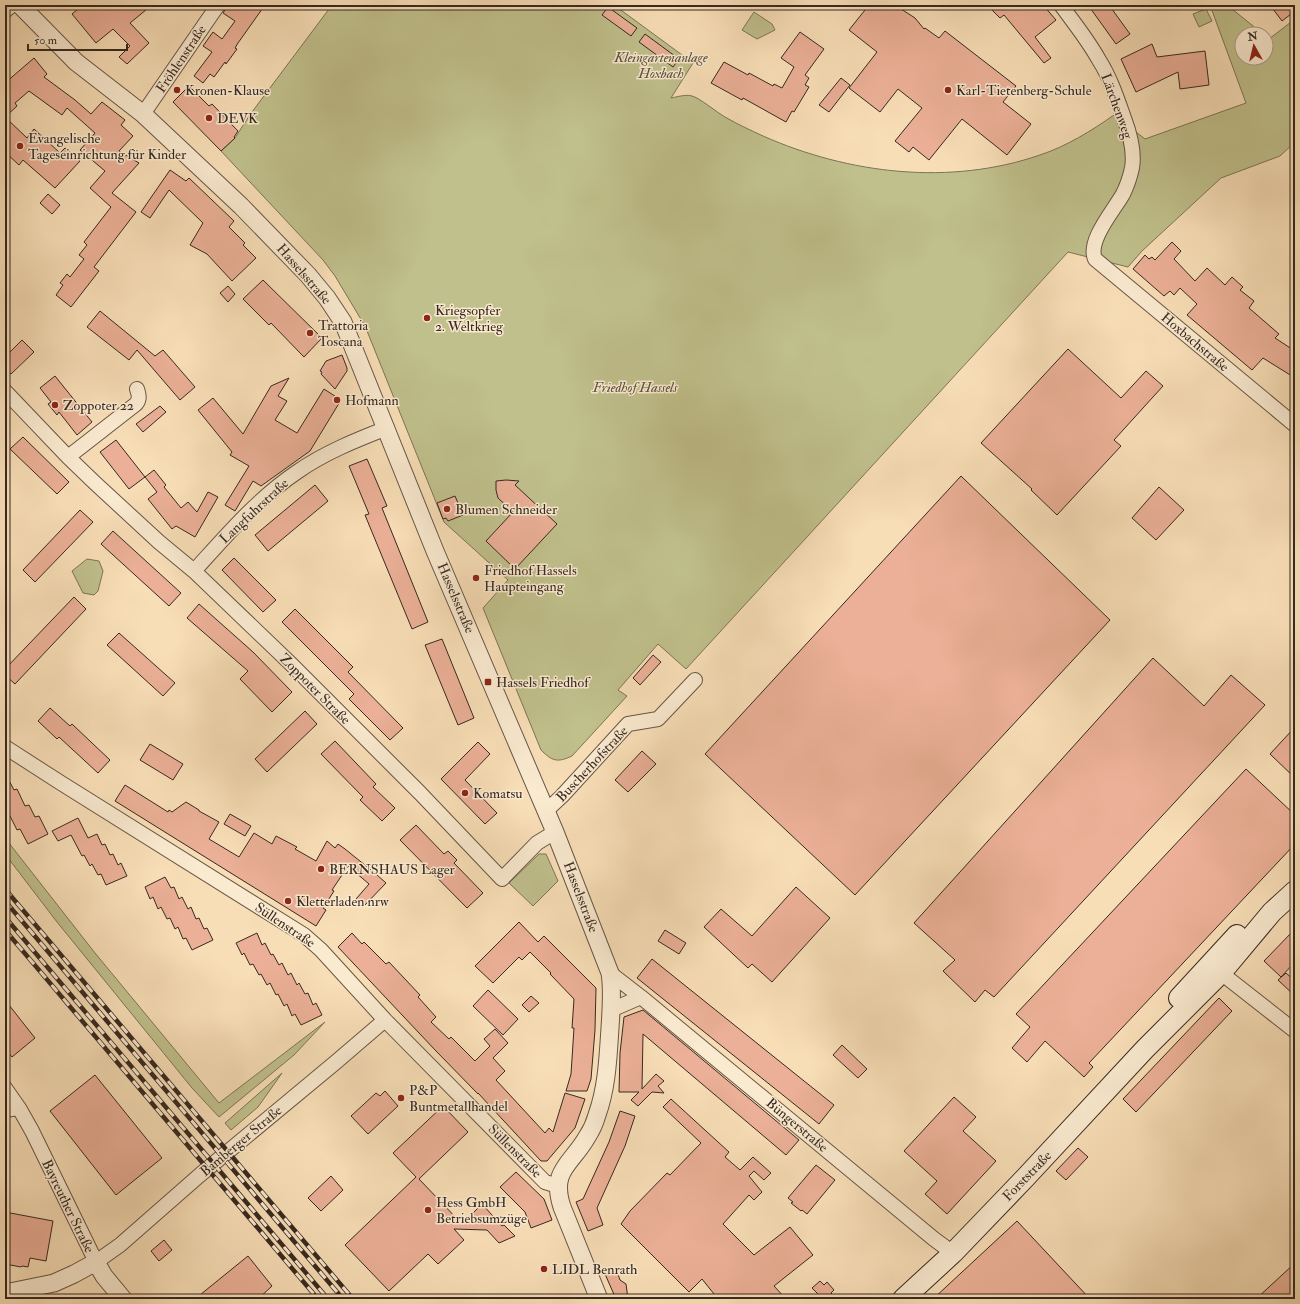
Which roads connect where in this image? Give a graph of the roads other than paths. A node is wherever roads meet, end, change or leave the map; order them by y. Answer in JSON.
{"nodes":[{"id":1,"x":12,"y":5,"type":"edge"},
{"id":2,"x":20,"y":5,"type":"edge"},
{"id":3,"x":218,"y":5,"type":"edge"},
{"id":4,"x":1061,"y":5,"type":"edge"},
{"id":5,"x":5,"y":11,"type":"edge"},
{"id":6,"x":144,"y":114,"type":"junction"},
{"id":7,"x":1096,"y":259,"type":"joint"},
{"id":8,"x":137,"y":389,"type":"dead end"},
{"id":9,"x":5,"y":391,"type":"edge"},
{"id":10,"x":1295,"y":425,"type":"edge"},
{"id":11,"x":387,"y":428,"type":"junction"},
{"id":12,"x":68,"y":457,"type":"junction"},
{"id":13,"x":194,"y":571,"type":"junction"},
{"id":14,"x":695,"y":680,"type":"dead end"},
{"id":15,"x":5,"y":746,"type":"edge"},
{"id":16,"x":546,"y":811,"type":"junction"},
{"id":17,"x":555,"y":832,"type":"junction"},
{"id":18,"x":1295,"y":891,"type":"edge"},
{"id":19,"x":1272,"y":912,"type":"junction"},
{"id":20,"x":610,"y":973,"type":"junction"},
{"id":21,"x":1221,"y":974,"type":"junction"},
{"id":22,"x":641,"y":997,"type":"junction"},
{"id":23,"x":611,"y":1010,"type":"junction"},
{"id":24,"x":385,"y":1020,"type":"junction"},
{"id":25,"x":1295,"y":1031,"type":"edge"},
{"id":26,"x":1145,"y":1049,"type":"junction"},
{"id":27,"x":5,"y":1088,"type":"edge"},
{"id":28,"x":19,"y":1108,"type":"junction"},
{"id":29,"x":5,"y":1110,"type":"edge"},
{"id":30,"x":558,"y":1186,"type":"junction"},
{"id":31,"x":953,"y":1252,"type":"junction"},
{"id":32,"x":96,"y":1262,"type":"junction"},
{"id":33,"x":5,"y":1293,"type":"edge"},
{"id":34,"x":123,"y":1299,"type":"edge"},
{"id":35,"x":599,"y":1299,"type":"edge"},
{"id":36,"x":903,"y":1299,"type":"edge"}],
"edges":[{"from":1,"to":5,"type":"street"},
{"from":2,"to":6,"type":"street","name":"Hasselsstraße"},
{"from":3,"to":6,"type":"street","name":"Fröhlenstraße"},
{"from":4,"to":7,"type":"street","name":"Lärchenweg"},
{"from":6,"to":11,"type":"street","name":"Hasselsstraße"},
{"from":7,"to":10,"type":"street","name":"Hoxbachstraße"},
{"from":8,"to":12,"type":"street"},
{"from":9,"to":12,"type":"street","name":"Zoppoter Straße"},
{"from":11,"to":13,"type":"street","name":"Langfuhrstraße"},
{"from":11,"to":16,"type":"street","name":"Hasselsstraße"},
{"from":12,"to":13,"type":"street","name":"Zoppoter Straße"},
{"from":13,"to":17,"type":"street","name":"Zoppoter Straße"},
{"from":14,"to":16,"type":"street","name":"Buscherhofstraße"},
{"from":15,"to":24,"type":"street","name":"Süllenstraße"},
{"from":16,"to":17,"type":"street","name":"Hasselsstraße"},
{"from":17,"to":20,"type":"street","name":"Hasselsstraße"},
{"from":18,"to":19,"type":"main road","name":"Forststraße"},
{"from":19,"to":21,"type":"main road","name":"Forststraße"},
{"from":19,"to":26,"type":"main road","name":"Forststraße"},
{"from":20,"to":22,"type":"street","name":"Büngerstraße"},
{"from":20,"to":23,"type":"street","name":"Hasselsstraße"},
{"from":21,"to":25,"type":"street"},
{"from":21,"to":26,"type":"main road","name":"Forststraße"},
{"from":22,"to":23,"type":"street"},
{"from":22,"to":31,"type":"street","name":"Büngerstraße"},
{"from":23,"to":30,"type":"street","name":"Hasselsstraße"},
{"from":24,"to":30,"type":"street","name":"Süllenstraße"},
{"from":24,"to":32,"type":"street","name":"Bamberger Straße"},
{"from":26,"to":31,"type":"main road","name":"Forststraße"},
{"from":27,"to":28,"type":"street","name":"Bayreuther Straße"},
{"from":28,"to":29,"type":"street"},
{"from":28,"to":32,"type":"street","name":"Bayreuther Straße"},
{"from":30,"to":35,"type":"street","name":"Hasselsstraße"},
{"from":31,"to":36,"type":"main road","name":"Forststraße"},
{"from":32,"to":33,"type":"street"},
{"from":32,"to":34,"type":"street","name":"Bayreuther Straße"}]}
